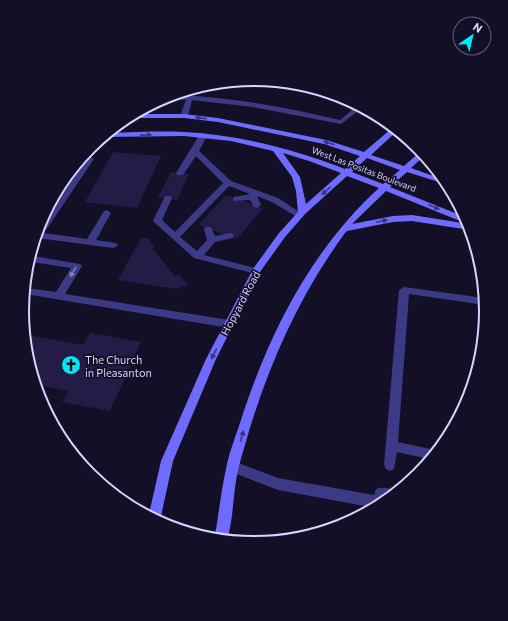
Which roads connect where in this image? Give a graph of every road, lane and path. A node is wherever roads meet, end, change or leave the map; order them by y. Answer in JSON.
{"nodes":[{"id":1,"x":182,"y":97,"type":"edge"},
{"id":2,"x":190,"y":97,"type":"junction"},
{"id":3,"x":356,"y":110,"type":"edge"},
{"id":4,"x":142,"y":116,"type":"edge"},
{"id":5,"x":184,"y":116,"type":"junction"},
{"id":6,"x":391,"y":132,"type":"edge"},
{"id":7,"x":113,"y":135,"type":"edge"},
{"id":8,"x":203,"y":136,"type":"junction"},
{"id":9,"x":274,"y":150,"type":"junction"},
{"id":10,"x":195,"y":151,"type":"junction"},
{"id":11,"x":366,"y":155,"type":"junction"},
{"id":12,"x":419,"y":157,"type":"edge"},
{"id":13,"x":87,"y":159,"type":"edge"},
{"id":14,"x":406,"y":169,"type":"junction"},
{"id":15,"x":180,"y":173,"type":"dead end"},
{"id":16,"x":346,"y":173,"type":"junction"},
{"id":17,"x":437,"y":180,"type":"edge"},
{"id":18,"x":228,"y":183,"type":"junction"},
{"id":19,"x":384,"y":188,"type":"junction"},
{"id":20,"x":253,"y":195,"type":"junction"},
{"id":21,"x":168,"y":198,"type":"dead end"},
{"id":22,"x":237,"y":199,"type":"dead end"},
{"id":23,"x":257,"y":205,"type":"dead end"},
{"id":24,"x":107,"y":213,"type":"dead end"},
{"id":25,"x":301,"y":214,"type":"junction"},
{"id":26,"x":459,"y":217,"type":"edge"},
{"id":27,"x":47,"y":222,"type":"edge"},
{"id":28,"x":463,"y":226,"type":"edge"},
{"id":29,"x":208,"y":229,"type":"dead end"},
{"id":30,"x":344,"y":229,"type":"junction"},
{"id":31,"x":42,"y":236,"type":"edge"},
{"id":32,"x":175,"y":236,"type":"junction"},
{"id":33,"x":230,"y":236,"type":"dead end"},
{"id":34,"x":212,"y":240,"type":"junction"},
{"id":35,"x":90,"y":242,"type":"junction"},
{"id":36,"x":113,"y":245,"type":"dead end"},
{"id":37,"x":197,"y":256,"type":"junction"},
{"id":38,"x":35,"y":259,"type":"edge"},
{"id":39,"x":256,"y":271,"type":"junction"},
{"id":40,"x":30,"y":292,"type":"edge"},
{"id":41,"x":58,"y":296,"type":"junction"},
{"id":42,"x":479,"y":301,"type":"edge"},
{"id":43,"x":229,"y":324,"type":"junction"},
{"id":44,"x":392,"y":446,"type":"junction"},
{"id":45,"x":428,"y":453,"type":"edge"},
{"id":46,"x":390,"y":465,"type":"dead end"},
{"id":47,"x":232,"y":470,"type":"junction"},
{"id":48,"x":386,"y":493,"type":"edge"},
{"id":49,"x":378,"y":498,"type":"edge"},
{"id":50,"x":373,"y":501,"type":"edge"},
{"id":51,"x":156,"y":513,"type":"edge"},
{"id":52,"x":222,"y":533,"type":"edge"}],
"edges":[{"from":1,"to":2,"type":"lane"},
{"from":2,"to":3,"type":"lane"},
{"from":2,"to":5,"type":"lane"},
{"from":4,"to":5,"type":"main road","name":"West Las Positas Boulevard"},
{"from":11,"to":5,"type":"main road","name":"West Las Positas Boulevard","one_way":true},
{"from":6,"to":11,"type":"main road","name":"Hopyard Road"},
{"from":7,"to":8,"type":"main road","name":"West Las Positas Boulevard","one_way":true},
{"from":8,"to":9,"type":"main road","name":"West Las Positas Boulevard"},
{"from":8,"to":10,"type":"lane"},
{"from":9,"to":16,"type":"main road","name":"West Las Positas Boulevard"},
{"from":9,"to":25,"type":"main road"},
{"from":10,"to":15,"type":"lane"},
{"from":10,"to":18,"type":"lane"},
{"from":11,"to":14,"type":"main road","name":"West Las Positas Boulevard"},
{"from":11,"to":16,"type":"main road","name":"Hopyard Road"},
{"from":12,"to":14,"type":"main road"},
{"from":13,"to":27,"type":"lane"},
{"from":14,"to":17,"type":"main road","name":"West Las Positas Boulevard"},
{"from":14,"to":19,"type":"main road"},
{"from":16,"to":19,"type":"main road","name":"West Las Positas Boulevard"},
{"from":16,"to":25,"type":"main road","name":"Hopyard Road","one_way":true},
{"from":18,"to":20,"type":"lane"},
{"from":18,"to":32,"type":"lane"},
{"from":19,"to":26,"type":"main road","name":"West Las Positas Boulevard","one_way":true},
{"from":19,"to":30,"type":"main road"},
{"from":20,"to":22,"type":"lane"},
{"from":20,"to":23,"type":"lane"},
{"from":20,"to":25,"type":"lane"},
{"from":21,"to":32,"type":"lane"},
{"from":24,"to":35,"type":"lane"},
{"from":25,"to":39,"type":"main road","name":"Hopyard Road"},
{"from":30,"to":28,"type":"main road","one_way":true},
{"from":29,"to":34,"type":"lane"},
{"from":47,"to":30,"type":"main road","one_way":true},
{"from":31,"to":35,"type":"lane"},
{"from":32,"to":37,"type":"lane"},
{"from":33,"to":34,"type":"lane"},
{"from":34,"to":37,"type":"lane"},
{"from":35,"to":36,"type":"lane"},
{"from":37,"to":39,"type":"lane"},
{"from":38,"to":41,"type":"lane","one_way":true},
{"from":39,"to":43,"type":"main road","name":"Hopyard Road"},
{"from":40,"to":41,"type":"lane"},
{"from":41,"to":43,"type":"lane"},
{"from":42,"to":44,"type":"lane"},
{"from":43,"to":51,"type":"main road","name":"Hopyard Road","one_way":true},
{"from":44,"to":45,"type":"lane"},
{"from":44,"to":46,"type":"lane"},
{"from":47,"to":50,"type":"lane"},
{"from":47,"to":52,"type":"main road"},
{"from":48,"to":49,"type":"lane"}]}
